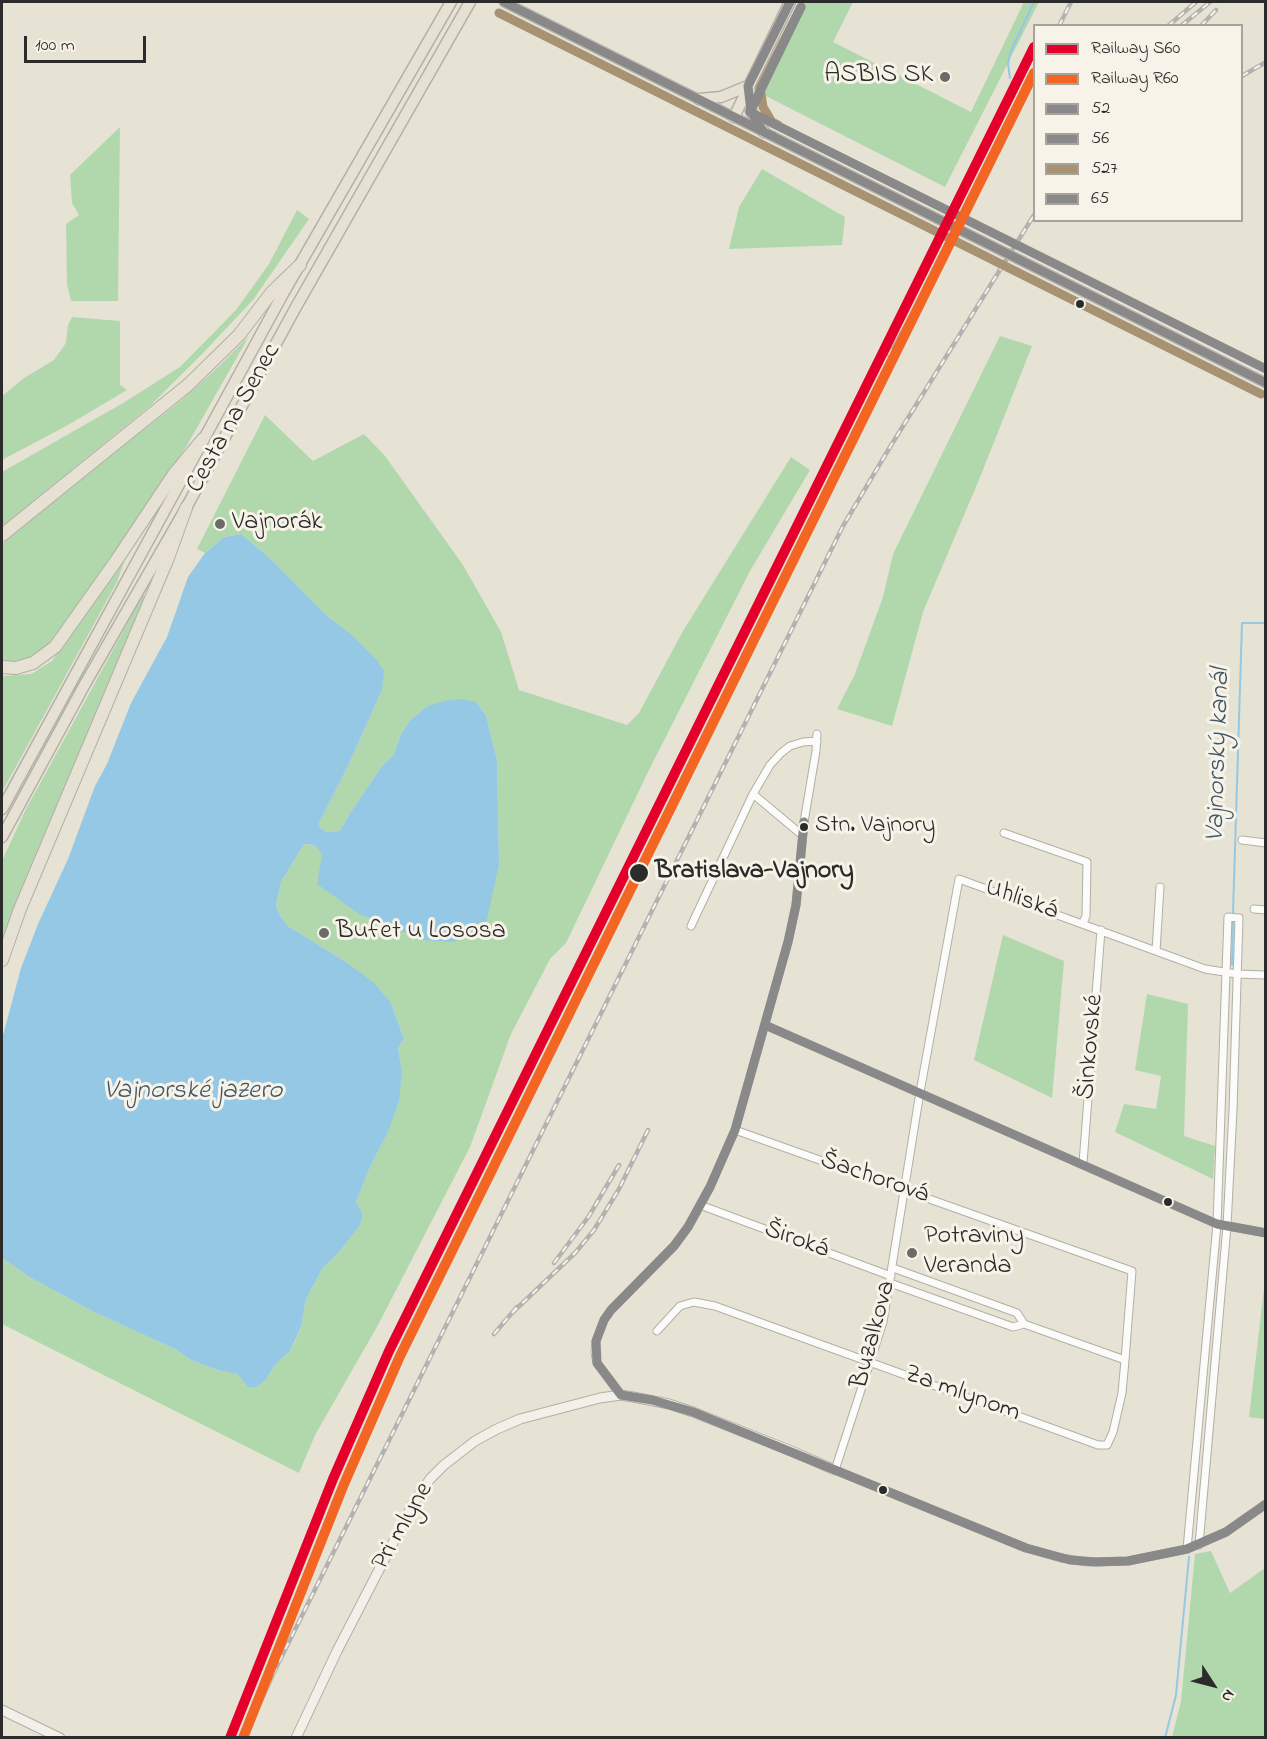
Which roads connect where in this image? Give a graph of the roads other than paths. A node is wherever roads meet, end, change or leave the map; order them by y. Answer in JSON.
{"nodes":[{"id":1,"x":451,"y":2,"type":"edge"},
{"id":2,"x":470,"y":2,"type":"edge"},
{"id":3,"x":504,"y":2,"type":"edge"},
{"id":4,"x":789,"y":2,"type":"edge"},
{"id":5,"x":748,"y":86,"type":"junction"},
{"id":6,"x":699,"y":99,"type":"junction"},
{"id":7,"x":734,"y":117,"type":"junction"},
{"id":8,"x":764,"y":132,"type":"junction"},
{"id":9,"x":300,"y":265,"type":"junction"},
{"id":10,"x":1266,"y":383,"type":"edge"},
{"id":11,"x":203,"y":439,"type":"junction"},
{"id":12,"x":186,"y":508,"type":"junction"},
{"id":13,"x":2,"y":535,"type":"edge"},
{"id":14,"x":2,"y":668,"type":"edge"},
{"id":15,"x":753,"y":794,"type":"junction"},
{"id":16,"x":2,"y":809,"type":"edge"},
{"id":17,"x":1005,"y":833,"type":"dead end"},
{"id":18,"x":802,"y":835,"type":"junction"},
{"id":19,"x":2,"y":837,"type":"edge"},
{"id":20,"x":1242,"y":840,"type":"dead end"},
{"id":21,"x":1266,"y":843,"type":"edge"},
{"id":22,"x":959,"y":879,"type":"joint"},
{"id":23,"x":1160,"y":887,"type":"dead end"},
{"id":24,"x":1254,"y":909,"type":"dead end"},
{"id":25,"x":1266,"y":910,"type":"edge"},
{"id":26,"x":1083,"y":923,"type":"junction"},
{"id":27,"x":691,"y":926,"type":"dead end"},
{"id":28,"x":1101,"y":930,"type":"junction"},
{"id":29,"x":1156,"y":951,"type":"junction"},
{"id":30,"x":2,"y":960,"type":"edge"},
{"id":31,"x":1227,"y":972,"type":"junction"},
{"id":32,"x":1237,"y":974,"type":"junction"},
{"id":33,"x":1266,"y":975,"type":"edge"},
{"id":34,"x":765,"y":1024,"type":"junction"},
{"id":35,"x":920,"y":1092,"type":"junction"},
{"id":36,"x":735,"y":1130,"type":"junction"},
{"id":37,"x":1083,"y":1163,"type":"junction"},
{"id":38,"x":905,"y":1190,"type":"junction"},
{"id":39,"x":700,"y":1205,"type":"junction"},
{"id":40,"x":1217,"y":1224,"type":"junction"},
{"id":41,"x":1227,"y":1226,"type":"junction"},
{"id":42,"x":1266,"y":1233,"type":"edge"},
{"id":43,"x":891,"y":1276,"type":"junction"},
{"id":44,"x":1024,"y":1324,"type":"junction"},
{"id":45,"x":657,"y":1331,"type":"dead end"},
{"id":46,"x":1125,"y":1360,"type":"junction"},
{"id":47,"x":871,"y":1362,"type":"junction"},
{"id":48,"x":621,"y":1395,"type":"junction"},
{"id":49,"x":835,"y":1470,"type":"junction"},
{"id":50,"x":1266,"y":1504,"type":"edge"},
{"id":51,"x":1199,"y":1545,"type":"junction"},
{"id":52,"x":1187,"y":1549,"type":"junction"},
{"id":53,"x":2,"y":1710,"type":"edge"},
{"id":54,"x":60,"y":1737,"type":"edge"},
{"id":55,"x":296,"y":1737,"type":"edge"}],
"edges":[{"from":1,"to":9,"type":"main road","name":"Cesta na Senec"},
{"from":2,"to":12,"type":"main road","name":"Cesta na Senec"},
{"from":3,"to":6,"type":"main road"},
{"from":4,"to":5,"type":"main road"},
{"from":5,"to":6,"type":"main road"},
{"from":5,"to":7,"type":"main road"},
{"from":5,"to":8,"type":"main road"},
{"from":6,"to":7,"type":"main road"},
{"from":7,"to":8,"type":"main road"},
{"from":8,"to":10,"type":"main road","bridge":true},
{"from":9,"to":11,"type":"main road","name":"Cesta na Senec"},
{"from":9,"to":13,"type":"highway"},
{"from":11,"to":14,"type":"highway"},
{"from":11,"to":16,"type":"main road","name":"Cesta na Senec"},
{"from":12,"to":19,"type":"main road","name":"Cesta na Senec"},
{"from":12,"to":30,"type":"highway"},
{"from":15,"to":18,"type":"street"},
{"from":15,"to":18,"type":"street"},
{"from":15,"to":27,"type":"street"},
{"from":17,"to":26,"type":"street","name":"Uhliská"},
{"from":18,"to":34,"type":"street"},
{"from":20,"to":21,"type":"street"},
{"from":22,"to":26,"type":"street","name":"Uhliská"},
{"from":22,"to":35,"type":"street","name":"Buzalkova"},
{"from":23,"to":29,"type":"street"},
{"from":24,"to":25,"type":"street"},
{"from":26,"to":28,"type":"street","name":"Uhliská"},
{"from":28,"to":29,"type":"street","name":"Uhliská"},
{"from":28,"to":37,"type":"street","name":"Šinkovské"},
{"from":29,"to":31,"type":"street","name":"Uhliská"},
{"from":31,"to":32,"type":"street","name":"Uhliská"},
{"from":31,"to":32,"type":"street"},
{"from":31,"to":40,"type":"street"},
{"from":32,"to":33,"type":"street","name":"Uhliská"},
{"from":32,"to":41,"type":"street"},
{"from":34,"to":35,"type":"street"},
{"from":34,"to":36,"type":"street"},
{"from":35,"to":37,"type":"street"},
{"from":35,"to":38,"type":"street","name":"Buzalkova"},
{"from":36,"to":38,"type":"street","name":"Šachorová"},
{"from":36,"to":39,"type":"street"},
{"from":37,"to":40,"type":"street"},
{"from":38,"to":43,"type":"street","name":"Buzalkova"},
{"from":38,"to":46,"type":"street","name":"Šachorová"},
{"from":39,"to":43,"type":"street","name":"Široká"},
{"from":39,"to":48,"type":"street"},
{"from":40,"to":41,"type":"street"},
{"from":40,"to":52,"type":"street"},
{"from":41,"to":42,"type":"street"},
{"from":41,"to":51,"type":"street"},
{"from":43,"to":44,"type":"street","name":"Široká"},
{"from":43,"to":44,"type":"street","name":"Široká"},
{"from":43,"to":47,"type":"street","name":"Buzalkova"},
{"from":44,"to":46,"type":"street","name":"Široká"},
{"from":45,"to":47,"type":"street","name":"Za mlynom"},
{"from":46,"to":47,"type":"street","name":"Za mlynom"},
{"from":47,"to":49,"type":"street","name":"Buzalkova"},
{"from":48,"to":49,"type":"main road","name":"Pri mlyne"},
{"from":48,"to":55,"type":"main road","name":"Pri mlyne"},
{"from":49,"to":52,"type":"street","name":"Pri mlyne"},
{"from":50,"to":51,"type":"street","name":"Pri mlyne"},
{"from":51,"to":52,"type":"street","name":"Pri mlyne"},
{"from":53,"to":54,"type":"main road"}]}
